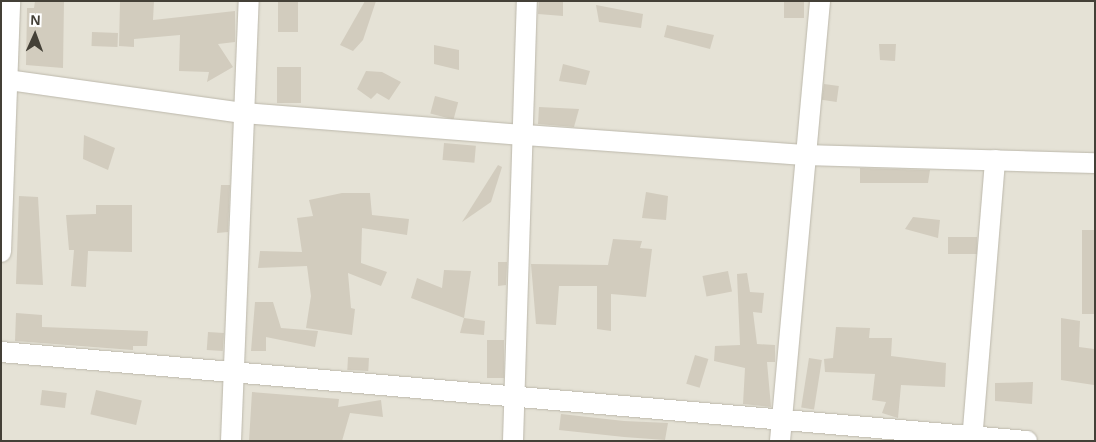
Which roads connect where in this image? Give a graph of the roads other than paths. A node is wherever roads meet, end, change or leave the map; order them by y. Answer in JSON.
{"nodes":[{"id":1,"x":10,"y":1,"type":"edge"},
{"id":2,"x":249,"y":1,"type":"edge"},
{"id":3,"x":527,"y":1,"type":"edge"},
{"id":4,"x":820,"y":1,"type":"edge"},
{"id":5,"x":4,"y":80,"type":"edge"},
{"id":6,"x":244,"y":113,"type":"junction"},
{"id":7,"x":525,"y":135,"type":"junction"},
{"id":8,"x":804,"y":156,"type":"junction"},
{"id":9,"x":995,"y":160,"type":"junction"},
{"id":10,"x":1095,"y":163,"type":"edge"},
{"id":11,"x":1,"y":252,"type":"edge"},
{"id":12,"x":1,"y":352,"type":"edge"},
{"id":13,"x":232,"y":374,"type":"junction"},
{"id":14,"x":515,"y":399,"type":"junction"},
{"id":15,"x":781,"y":431,"type":"edge"},
{"id":16,"x":972,"y":438,"type":"edge"},
{"id":17,"x":231,"y":441,"type":"edge"},
{"id":18,"x":513,"y":441,"type":"edge"},
{"id":19,"x":1027,"y":441,"type":"edge"}],
"edges":[{"from":1,"to":5,"type":"street"},
{"from":2,"to":6,"type":"street"},
{"from":3,"to":7,"type":"street"},
{"from":4,"to":8,"type":"street"},
{"from":5,"to":6,"type":"street"},
{"from":5,"to":11,"type":"street"},
{"from":6,"to":7,"type":"street"},
{"from":6,"to":13,"type":"street"},
{"from":7,"to":8,"type":"street"},
{"from":7,"to":14,"type":"street"},
{"from":8,"to":9,"type":"street"},
{"from":8,"to":15,"type":"street"},
{"from":9,"to":10,"type":"street"},
{"from":9,"to":16,"type":"street"},
{"from":12,"to":13,"type":"street"},
{"from":13,"to":14,"type":"street"},
{"from":13,"to":17,"type":"street"},
{"from":14,"to":15,"type":"street"},
{"from":14,"to":18,"type":"street"},
{"from":15,"to":16,"type":"street"},
{"from":16,"to":19,"type":"street"}]}
